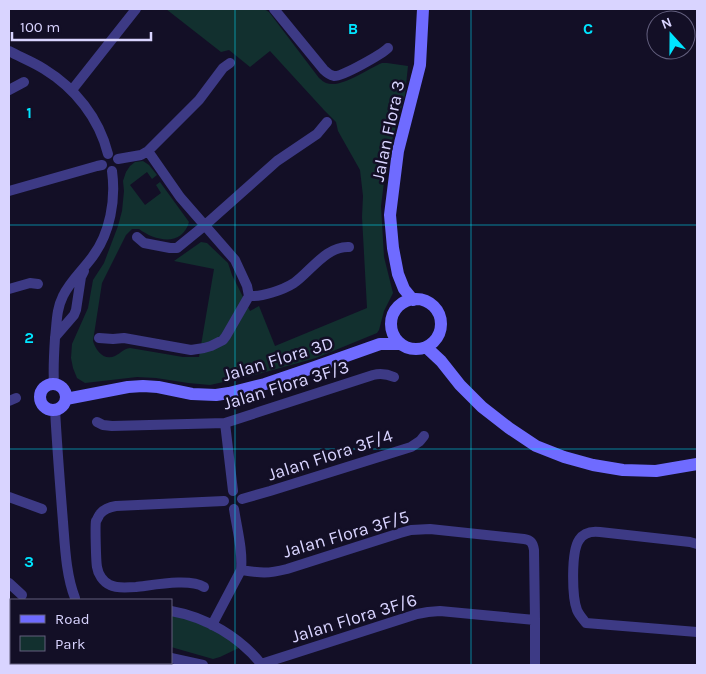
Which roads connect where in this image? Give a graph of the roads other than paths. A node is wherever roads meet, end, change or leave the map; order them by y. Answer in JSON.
{"nodes":[{"id":1,"x":136,"y":9,"type":"edge"},
{"id":2,"x":275,"y":9,"type":"edge"},
{"id":3,"x":423,"y":9,"type":"edge"},
{"id":4,"x":388,"y":48,"type":"dead end"},
{"id":5,"x":9,"y":51,"type":"edge"},
{"id":6,"x":230,"y":62,"type":"dead end"},
{"id":7,"x":24,"y":82,"type":"dead end"},
{"id":8,"x":9,"y":90,"type":"edge"},
{"id":9,"x":72,"y":90,"type":"junction"},
{"id":10,"x":327,"y":122,"type":"dead end"},
{"id":11,"x":148,"y":151,"type":"junction"},
{"id":12,"x":108,"y":154,"type":"junction"},
{"id":13,"x":118,"y":159,"type":"junction"},
{"id":14,"x":102,"y":165,"type":"junction"},
{"id":15,"x":112,"y":171,"type":"junction"},
{"id":16,"x":9,"y":191,"type":"edge"},
{"id":17,"x":204,"y":226,"type":"junction"},
{"id":18,"x":137,"y":237,"type":"dead end"},
{"id":19,"x":349,"y":247,"type":"dead end"},
{"id":20,"x":86,"y":264,"type":"junction"},
{"id":21,"x":38,"y":284,"type":"dead end"},
{"id":22,"x":9,"y":289,"type":"edge"},
{"id":23,"x":404,"y":289,"type":"junction"},
{"id":24,"x":249,"y":296,"type":"junction"},
{"id":25,"x":414,"y":300,"type":"junction"},
{"id":26,"x":399,"y":306,"type":"junction"},
{"id":27,"x":392,"y":330,"type":"junction"},
{"id":28,"x":55,"y":336,"type":"junction"},
{"id":29,"x":438,"y":337,"type":"junction"},
{"id":30,"x":99,"y":338,"type":"dead end"},
{"id":31,"x":380,"y":344,"type":"junction"},
{"id":32,"x":401,"y":344,"type":"junction"},
{"id":33,"x":426,"y":348,"type":"junction"},
{"id":34,"x":441,"y":361,"type":"junction"},
{"id":35,"x":394,"y":378,"type":"dead end"},
{"id":36,"x":54,"y":384,"type":"junction"},
{"id":37,"x":66,"y":398,"type":"junction"},
{"id":38,"x":54,"y":410,"type":"junction"},
{"id":39,"x":98,"y":422,"type":"dead end"},
{"id":40,"x":225,"y":423,"type":"junction"},
{"id":41,"x":424,"y":436,"type":"dead end"},
{"id":42,"x":697,"y":464,"type":"edge"},
{"id":43,"x":233,"y":491,"type":"junction"},
{"id":44,"x":9,"y":497,"type":"edge"},
{"id":45,"x":242,"y":499,"type":"junction"},
{"id":46,"x":224,"y":501,"type":"junction"},
{"id":47,"x":234,"y":508,"type":"junction"},
{"id":48,"x":42,"y":509,"type":"dead end"},
{"id":49,"x":695,"y":542,"type":"edge"},
{"id":50,"x":240,"y":570,"type":"junction"},
{"id":51,"x":9,"y":583,"type":"edge"},
{"id":52,"x":204,"y":587,"type":"dead end"},
{"id":53,"x":22,"y":595,"type":"dead end"},
{"id":54,"x":77,"y":599,"type":"edge"},
{"id":55,"x":172,"y":611,"type":"edge"},
{"id":56,"x":535,"y":620,"type":"junction"},
{"id":57,"x":212,"y":624,"type":"junction"},
{"id":58,"x":697,"y":632,"type":"edge"},
{"id":59,"x":172,"y":658,"type":"edge"},
{"id":60,"x":535,"y":663,"type":"edge"},
{"id":61,"x":203,"y":665,"type":"edge"},
{"id":62,"x":262,"y":665,"type":"edge"}],
"edges":[{"from":1,"to":9,"type":"street"},
{"from":2,"to":4,"type":"street"},
{"from":3,"to":23,"type":"street","name":"Jalan Flora 3"},
{"from":5,"to":9,"type":"street"},
{"from":6,"to":11,"type":"street"},
{"from":7,"to":8,"type":"street"},
{"from":9,"to":12,"type":"street"},
{"from":10,"to":17,"type":"street"},
{"from":11,"to":13,"type":"street"},
{"from":11,"to":17,"type":"street"},
{"from":12,"to":13,"type":"street"},
{"from":12,"to":14,"type":"street"},
{"from":13,"to":15,"type":"street"},
{"from":14,"to":15,"type":"street"},
{"from":14,"to":16,"type":"street"},
{"from":15,"to":20,"type":"street"},
{"from":17,"to":18,"type":"street"},
{"from":17,"to":24,"type":"street"},
{"from":19,"to":24,"type":"street"},
{"from":20,"to":28,"type":"street"},
{"from":20,"to":28,"type":"street"},
{"from":21,"to":22,"type":"street"},
{"from":23,"to":25,"type":"street","name":"Jalan Flora 3"},
{"from":23,"to":26,"type":"street"},
{"from":24,"to":30,"type":"street"},
{"from":25,"to":26,"type":"street"},
{"from":25,"to":29,"type":"street","name":"Jalan Flora 3"},
{"from":26,"to":27,"type":"street"},
{"from":27,"to":31,"type":"street"},
{"from":27,"to":32,"type":"street"},
{"from":28,"to":36,"type":"street"},
{"from":29,"to":33,"type":"street"},
{"from":29,"to":34,"type":"street","name":"Jalan Flora 3"},
{"from":31,"to":32,"type":"street","name":"Jalan Flora 3D"},
{"from":31,"to":37,"type":"street","name":"Jalan Flora 3D"},
{"from":32,"to":33,"type":"street"},
{"from":33,"to":34,"type":"street"},
{"from":34,"to":42,"type":"street"},
{"from":35,"to":40,"type":"street","name":"Jalan Flora 3F/3"},
{"from":36,"to":37,"type":"street"},
{"from":36,"to":38,"type":"street"},
{"from":37,"to":38,"type":"street"},
{"from":38,"to":54,"type":"street"},
{"from":39,"to":40,"type":"street","name":"Jalan Flora 3F/3"},
{"from":40,"to":43,"type":"street"},
{"from":41,"to":45,"type":"street","name":"Jalan Flora 3F/4"},
{"from":43,"to":45,"type":"street"},
{"from":43,"to":46,"type":"street"},
{"from":44,"to":48,"type":"street"},
{"from":45,"to":47,"type":"street"},
{"from":46,"to":47,"type":"street"},
{"from":46,"to":52,"type":"street"},
{"from":47,"to":50,"type":"street"},
{"from":49,"to":58,"type":"street"},
{"from":50,"to":56,"type":"street","name":"Jalan Flora 3F/5"},
{"from":50,"to":57,"type":"street"},
{"from":51,"to":53,"type":"street"},
{"from":55,"to":57,"type":"street"},
{"from":56,"to":60,"type":"street"},
{"from":56,"to":62,"type":"street","name":"Jalan Flora 3F/6"},
{"from":57,"to":62,"type":"street"},
{"from":59,"to":61,"type":"street"}]}
